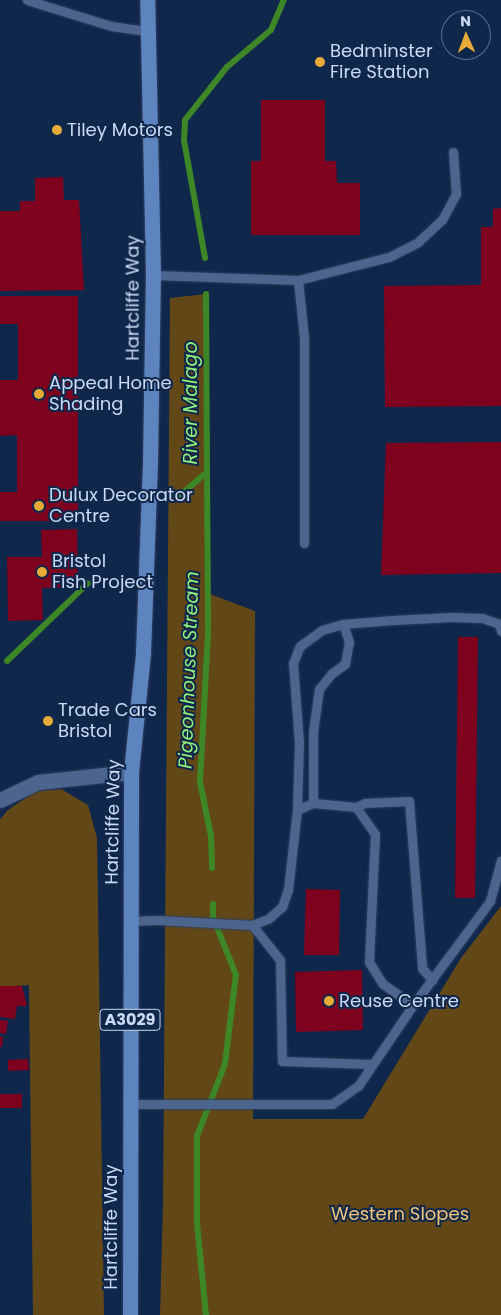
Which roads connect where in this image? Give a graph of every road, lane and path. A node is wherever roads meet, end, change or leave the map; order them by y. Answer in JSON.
{"nodes":[{"id":1,"x":26,"y":0,"type":"edge"},
{"id":2,"x":147,"y":0,"type":"edge"},
{"id":3,"x":148,"y":31,"type":"junction"},
{"id":4,"x":453,"y":152,"type":"dead end"},
{"id":5,"x":153,"y":275,"type":"junction"},
{"id":6,"x":298,"y":280,"type":"junction"},
{"id":7,"x":304,"y":543,"type":"dead end"},
{"id":8,"x":343,"y":624,"type":"junction"},
{"id":9,"x":501,"y":631,"type":"edge"},
{"id":10,"x":131,"y":772,"type":"junction"},
{"id":11,"x":0,"y":800,"type":"edge"},
{"id":12,"x":313,"y":803,"type":"junction"},
{"id":13,"x":356,"y":807,"type":"junction"},
{"id":14,"x":297,"y":810,"type":"junction"},
{"id":15,"x":501,"y":860,"type":"edge"},
{"id":16,"x":130,"y":921,"type":"junction"},
{"id":17,"x":252,"y":925,"type":"junction"},
{"id":18,"x":432,"y":980,"type":"junction"},
{"id":19,"x":413,"y":1005,"type":"junction"},
{"id":20,"x":371,"y":1064,"type":"junction"},
{"id":21,"x":130,"y":1104,"type":"junction"},
{"id":22,"x":130,"y":1315,"type":"edge"}],
"edges":[{"from":1,"to":3,"type":"lane"},
{"from":2,"to":3,"type":"highway","name":"Hartcliffe Way","number":"A3029"},
{"from":3,"to":5,"type":"highway","name":"Hartcliffe Way","number":"A3029"},
{"from":4,"to":6,"type":"lane"},
{"from":5,"to":6,"type":"lane"},
{"from":5,"to":10,"type":"highway","name":"Hartcliffe Way","number":"A3029"},
{"from":6,"to":7,"type":"lane"},
{"from":8,"to":9,"type":"lane"},
{"from":8,"to":12,"type":"lane"},
{"from":8,"to":14,"type":"lane"},
{"from":10,"to":11,"type":"street"},
{"from":10,"to":16,"type":"highway","name":"Hartcliffe Way","number":"A3029"},
{"from":12,"to":13,"type":"lane"},
{"from":12,"to":14,"type":"lane"},
{"from":13,"to":18,"type":"lane"},
{"from":13,"to":19,"type":"lane"},
{"from":14,"to":17,"type":"lane"},
{"from":15,"to":18,"type":"lane"},
{"from":16,"to":17,"type":"lane"},
{"from":16,"to":21,"type":"highway","name":"Hartcliffe Way","number":"A3029"},
{"from":17,"to":20,"type":"lane"},
{"from":18,"to":19,"type":"lane"},
{"from":19,"to":20,"type":"lane"},
{"from":20,"to":21,"type":"lane"},
{"from":21,"to":22,"type":"highway","name":"Hartcliffe Way","number":"A3029"}]}
